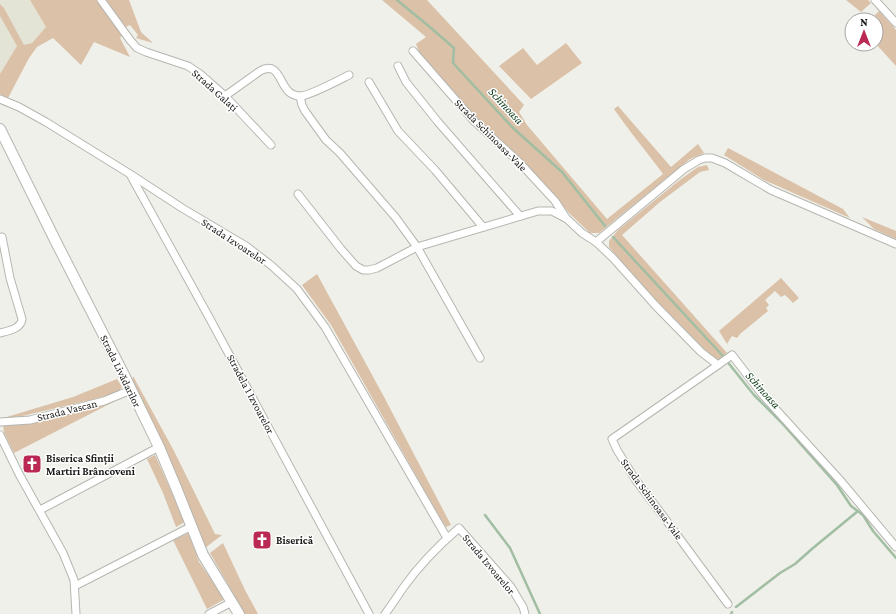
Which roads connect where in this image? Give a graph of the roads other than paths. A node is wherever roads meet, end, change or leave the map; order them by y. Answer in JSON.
{"nodes":[{"id":1,"x":101,"y":0,"type":"edge"},
{"id":2,"x":875,"y":0,"type":"edge"},
{"id":3,"x":896,"y":24,"type":"edge"},
{"id":4,"x":413,"y":51,"type":"dead end"},
{"id":5,"x":398,"y":66,"type":"dead end"},
{"id":6,"x":349,"y":75,"type":"dead end"},
{"id":7,"x":369,"y":82,"type":"dead end"},
{"id":8,"x":225,"y":96,"type":"junction"},
{"id":9,"x":300,"y":96,"type":"junction"},
{"id":10,"x":0,"y":99,"type":"edge"},
{"id":11,"x":0,"y":129,"type":"edge"},
{"id":12,"x":271,"y":145,"type":"dead end"},
{"id":13,"x":130,"y":174,"type":"junction"},
{"id":14,"x":298,"y":194,"type":"dead end"},
{"id":15,"x":520,"y":216,"type":"junction"},
{"id":16,"x":567,"y":220,"type":"junction"},
{"id":17,"x":483,"y":227,"type":"junction"},
{"id":18,"x":2,"y":237,"type":"dead end"},
{"id":19,"x":596,"y":242,"type":"junction"},
{"id":20,"x":896,"y":244,"type":"edge"},
{"id":21,"x":417,"y":247,"type":"junction"},
{"id":22,"x":0,"y":333,"type":"edge"},
{"id":23,"x":480,"y":358,"type":"dead end"},
{"id":24,"x":721,"y":363,"type":"junction"},
{"id":25,"x":131,"y":390,"type":"junction"},
{"id":26,"x":0,"y":422,"type":"edge"},
{"id":27,"x":0,"y":435,"type":"edge"},
{"id":28,"x":159,"y":447,"type":"junction"},
{"id":29,"x":40,"y":510,"type":"junction"},
{"id":30,"x":192,"y":526,"type":"junction"},
{"id":31,"x":447,"y":538,"type":"junction"},
{"id":32,"x":896,"y":547,"type":"edge"},
{"id":33,"x":75,"y":586,"type":"junction"},
{"id":34,"x":232,"y":602,"type":"junction"},
{"id":35,"x":728,"y":604,"type":"dead end"},
{"id":36,"x":389,"y":613,"type":"edge"},
{"id":37,"x":76,"y":614,"type":"edge"},
{"id":38,"x":209,"y":614,"type":"edge"},
{"id":39,"x":239,"y":614,"type":"edge"},
{"id":40,"x":369,"y":614,"type":"edge"},
{"id":41,"x":525,"y":614,"type":"edge"}],
"edges":[{"from":1,"to":8,"type":"street","name":"Strada Galați"},
{"from":2,"to":3,"type":"street"},
{"from":4,"to":16,"type":"street","name":"Strada Schinoasa-Vale"},
{"from":5,"to":15,"type":"street"},
{"from":6,"to":9,"type":"street"},
{"from":7,"to":17,"type":"street"},
{"from":8,"to":9,"type":"street"},
{"from":8,"to":12,"type":"street","name":"Strada Galați"},
{"from":9,"to":21,"type":"street"},
{"from":10,"to":13,"type":"street","name":"Strada Izvoarelor"},
{"from":11,"to":25,"type":"street","name":"Strada Livădarilor"},
{"from":13,"to":31,"type":"street","name":"Strada Izvoarelor"},
{"from":13,"to":40,"type":"street","name":"Stradela 1 Izvoarelor"},
{"from":14,"to":21,"type":"street","name":"Strada Schinoasa-Vale"},
{"from":15,"to":16,"type":"street","name":"Strada Schinoasa-Vale"},
{"from":15,"to":17,"type":"street","name":"Strada Schinoasa-Vale"},
{"from":16,"to":19,"type":"street","name":"Strada Schinoasa-Vale"},
{"from":17,"to":21,"type":"street","name":"Strada Schinoasa-Vale"},
{"from":18,"to":22,"type":"street"},
{"from":19,"to":20,"type":"street"},
{"from":19,"to":24,"type":"street","name":"Strada Schinoasa-Vale"},
{"from":21,"to":23,"type":"street"},
{"from":24,"to":32,"type":"street","name":"Strada Schinoasa-Vale"},
{"from":24,"to":35,"type":"street","name":"Strada Schinoasa-Vale"},
{"from":25,"to":26,"type":"street","name":"Strada Vascan"},
{"from":25,"to":28,"type":"street","name":"Strada Livădarilor"},
{"from":27,"to":29,"type":"street"},
{"from":28,"to":29,"type":"street"},
{"from":28,"to":30,"type":"street","name":"Strada Livădarilor"},
{"from":29,"to":33,"type":"street"},
{"from":30,"to":33,"type":"street"},
{"from":30,"to":34,"type":"street","name":"Strada Livădarilor"},
{"from":31,"to":36,"type":"street","name":"Strada Izvoarelor"},
{"from":31,"to":41,"type":"street","name":"Strada Izvoarelor"},
{"from":33,"to":37,"type":"street"},
{"from":34,"to":38,"type":"street"},
{"from":34,"to":39,"type":"street","name":"Strada Livădarilor"}]}
